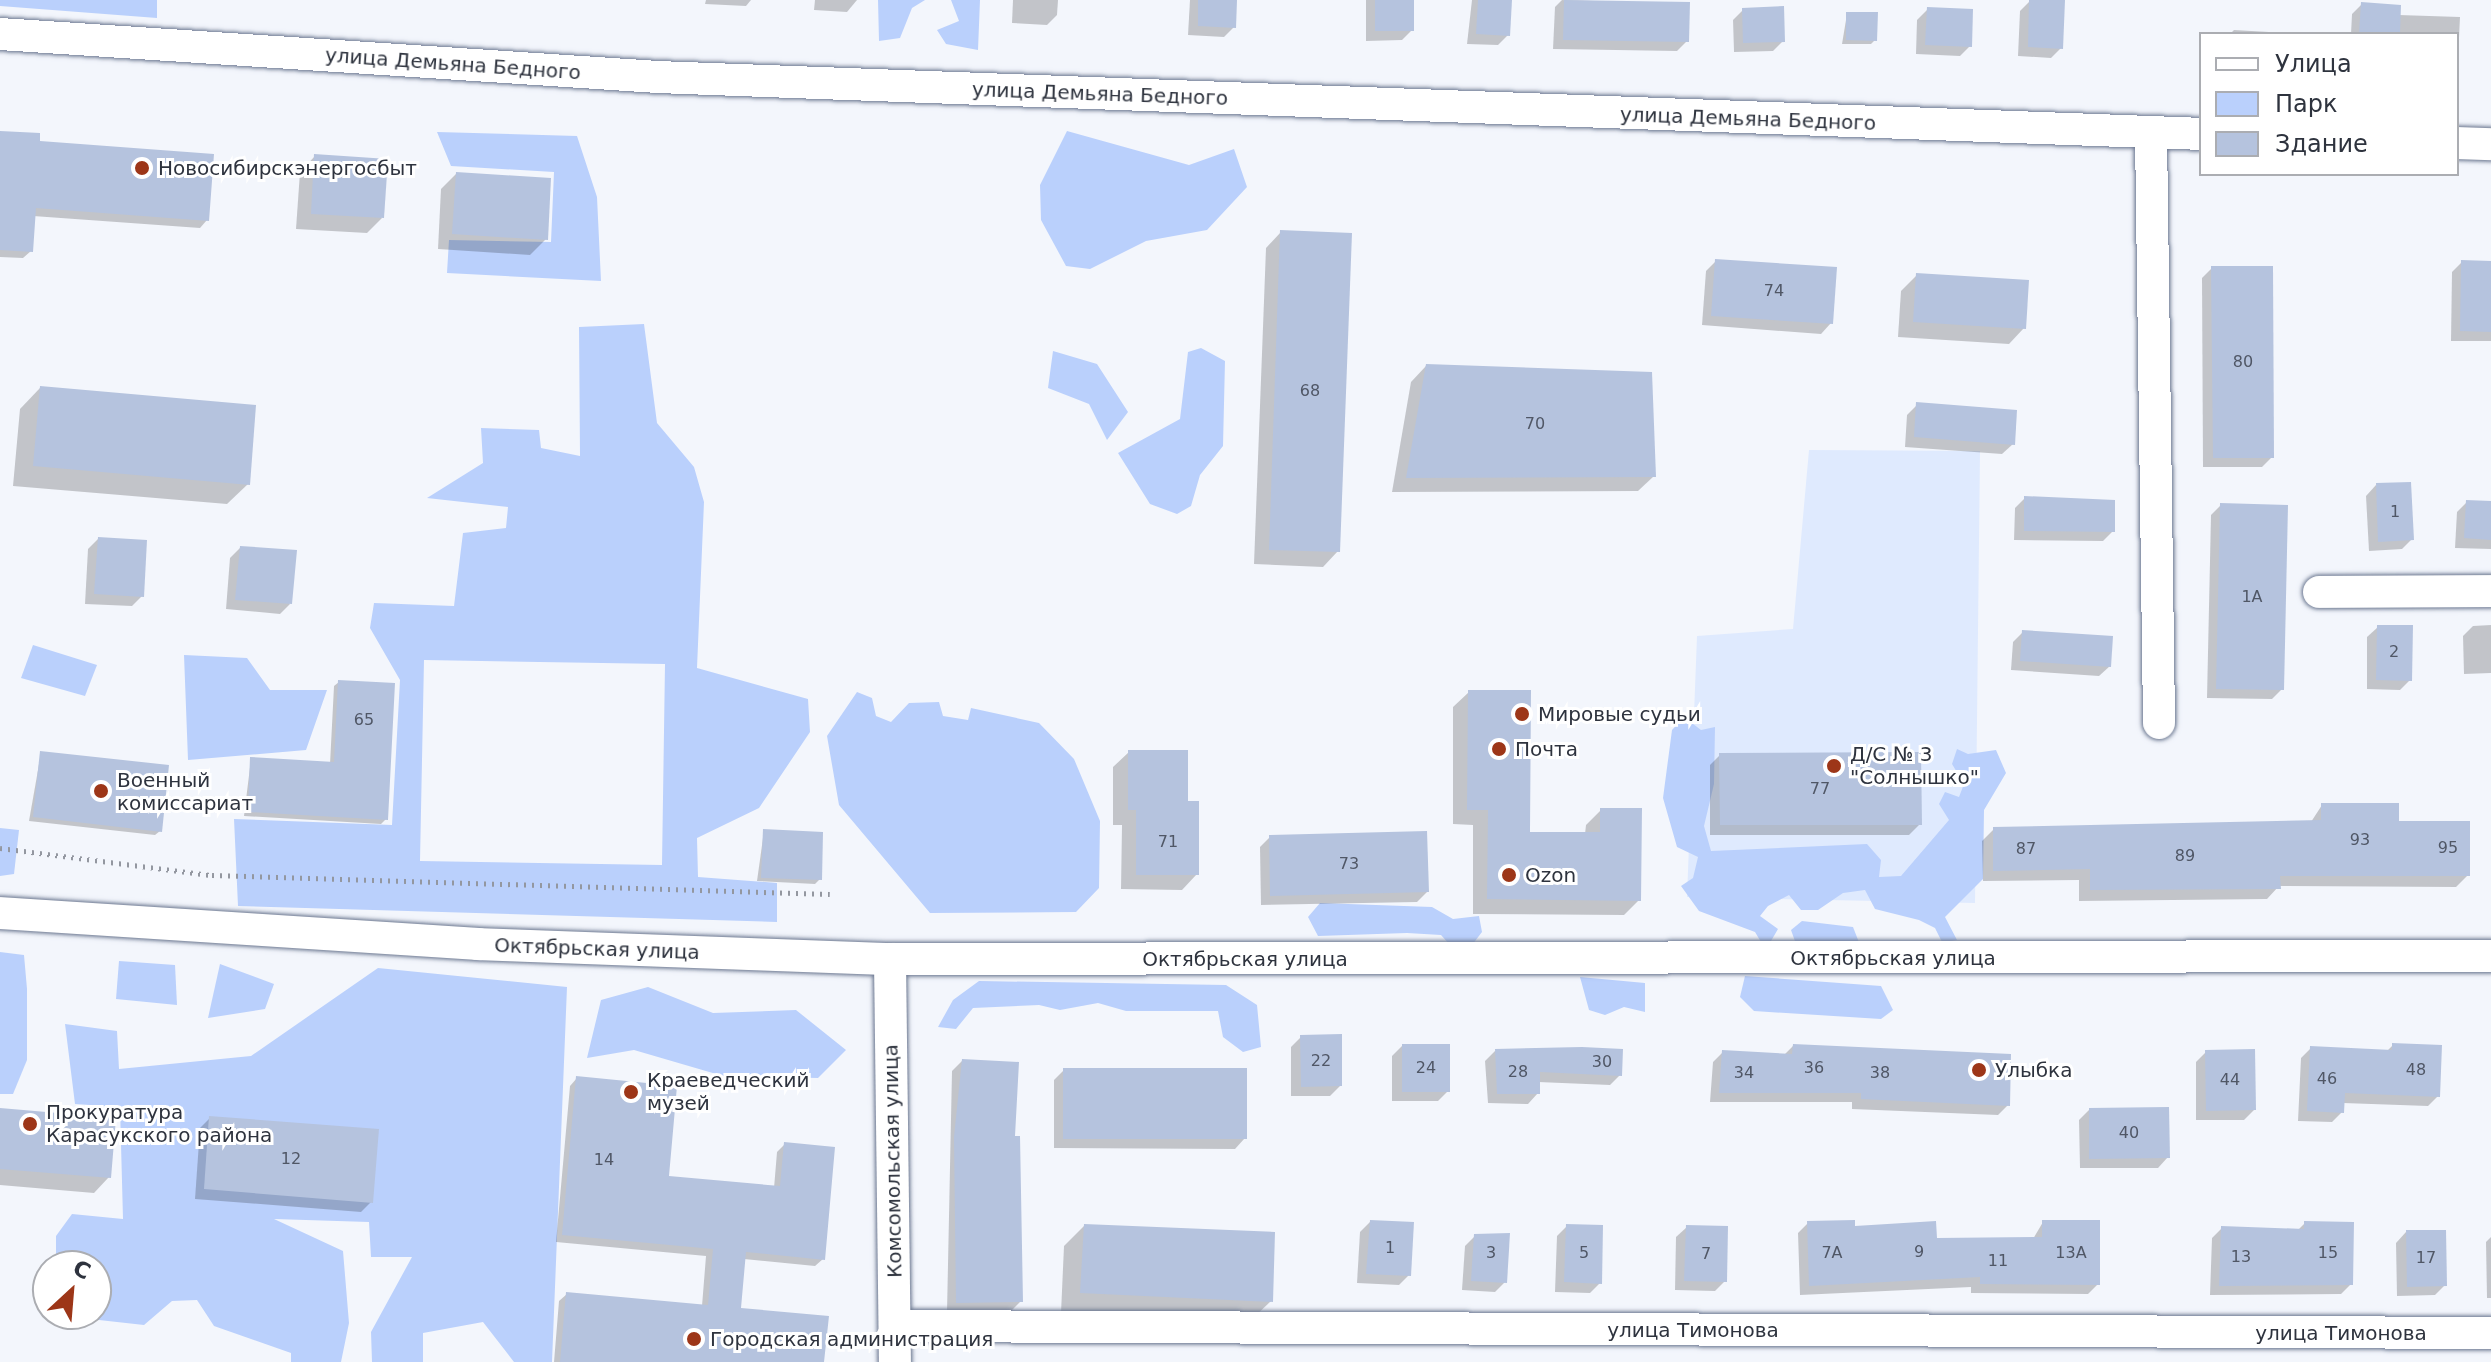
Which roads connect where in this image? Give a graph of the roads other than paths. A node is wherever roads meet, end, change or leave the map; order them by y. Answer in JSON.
{"nodes":[{"id":1,"x":0,"y":34,"type":"edge"},
{"id":2,"x":2151,"y":133,"type":"junction"},
{"id":3,"x":2199,"y":134,"type":"edge"},
{"id":4,"x":2459,"y":143,"type":"edge"},
{"id":5,"x":2491,"y":144,"type":"edge"},
{"id":6,"x":2491,"y":591,"type":"edge"},
{"id":7,"x":2319,"y":592,"type":"dead end"},
{"id":8,"x":2159,"y":723,"type":"dead end"},
{"id":9,"x":0,"y":913,"type":"edge"},
{"id":10,"x":2491,"y":956,"type":"edge"},
{"id":11,"x":890,"y":959,"type":"junction"},
{"id":12,"x":895,"y":1326,"type":"junction"},
{"id":13,"x":2491,"y":1333,"type":"edge"},
{"id":14,"x":895,"y":1362,"type":"edge"}],
"edges":[{"from":1,"to":2,"type":"street","name":"улица Демьяна Бедного"},
{"from":2,"to":3,"type":"street","name":"улица Демьяна Бедного"},
{"from":2,"to":8,"type":"street"},
{"from":4,"to":5,"type":"street"},
{"from":6,"to":7,"type":"street"},
{"from":9,"to":11,"type":"street","name":"Октябрьская улица"},
{"from":10,"to":11,"type":"street","name":"Октябрьская улица"},
{"from":11,"to":12,"type":"street","name":"Комсомольская улица"},
{"from":12,"to":13,"type":"street","name":"улица Тимонова"},
{"from":12,"to":14,"type":"street","name":"Комсомольская улица"}]}
